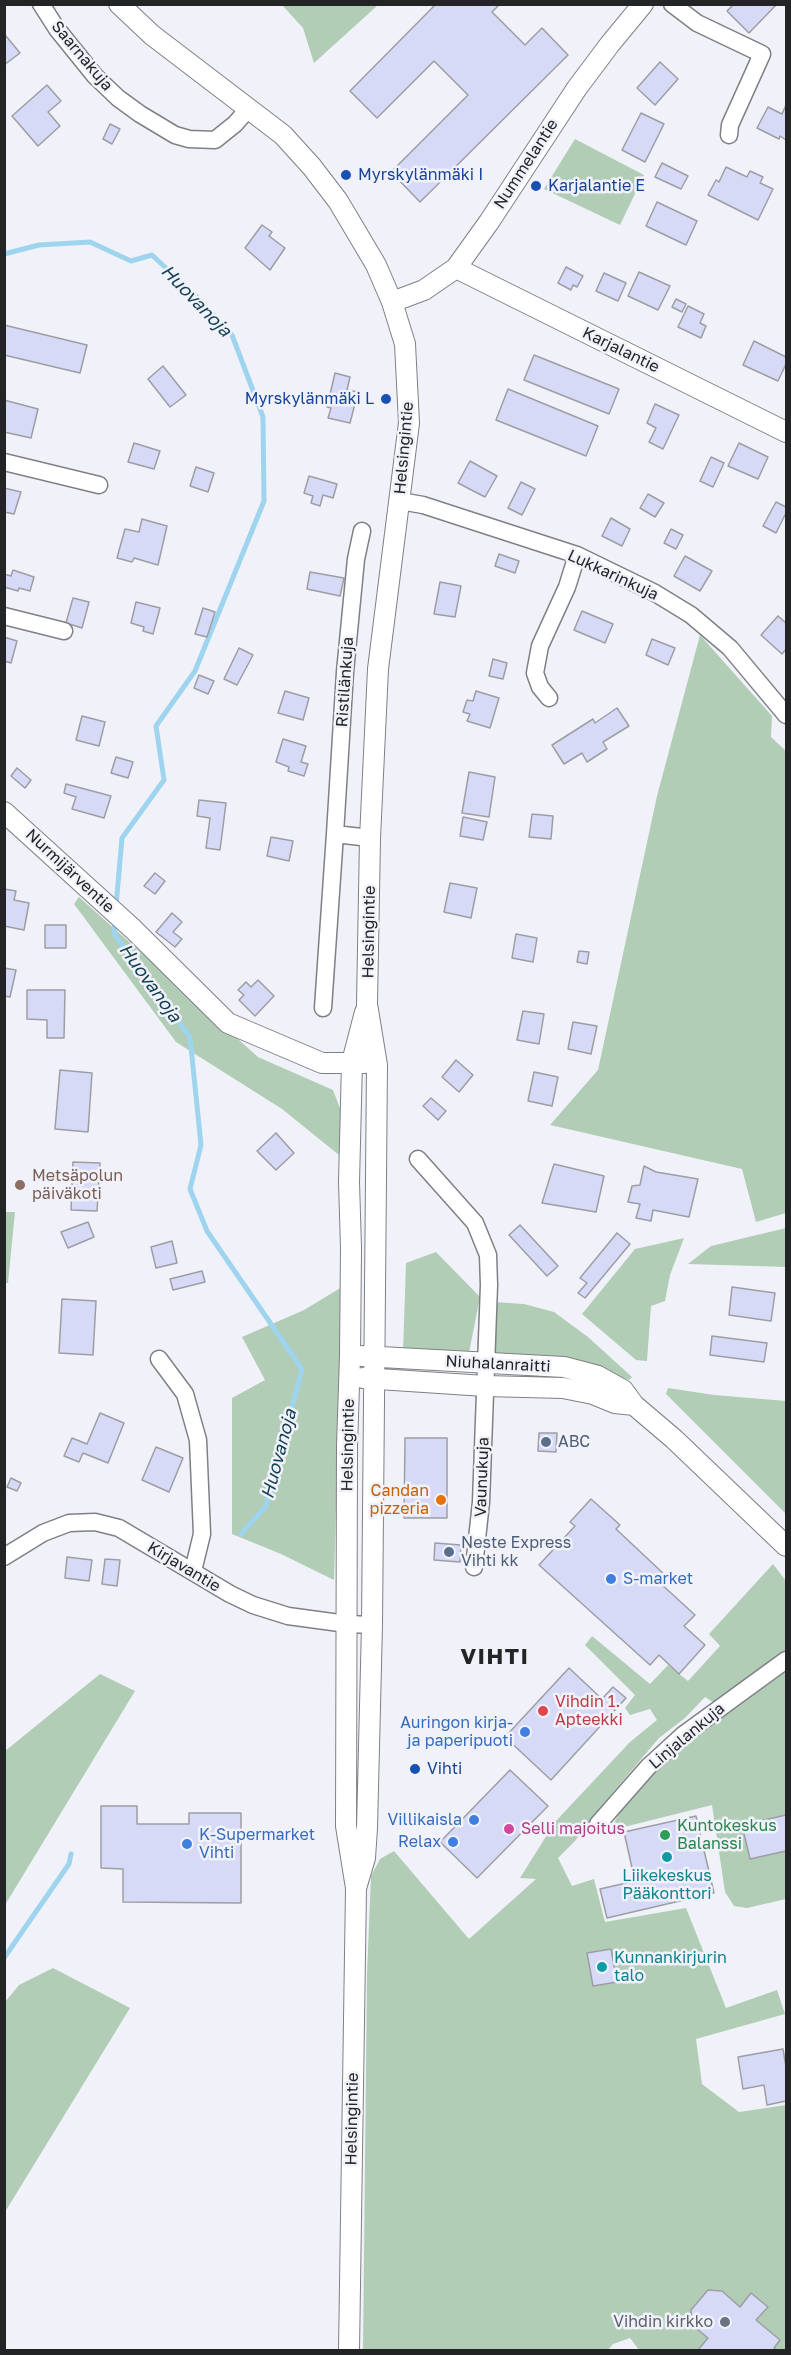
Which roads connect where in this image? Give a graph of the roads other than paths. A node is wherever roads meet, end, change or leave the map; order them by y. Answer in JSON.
{"nodes":[{"id":1,"x":41,"y":4,"type":"edge"},
{"id":2,"x":119,"y":4,"type":"edge"},
{"id":3,"x":643,"y":4,"type":"edge"},
{"id":4,"x":672,"y":4,"type":"edge"},
{"id":5,"x":249,"y":108,"type":"junction"},
{"id":6,"x":729,"y":135,"type":"dead end"},
{"id":7,"x":456,"y":268,"type":"junction"},
{"id":8,"x":392,"y":302,"type":"junction"},
{"id":9,"x":786,"y":432,"type":"edge"},
{"id":10,"x":4,"y":462,"type":"edge"},
{"id":11,"x":99,"y":485,"type":"dead end"},
{"id":12,"x":400,"y":501,"type":"junction"},
{"id":13,"x":362,"y":531,"type":"dead end"},
{"id":14,"x":577,"y":555,"type":"junction"},
{"id":15,"x":4,"y":616,"type":"edge"},
{"id":16,"x":64,"y":631,"type":"dead end"},
{"id":17,"x":549,"y":698,"type":"dead end"},
{"id":18,"x":786,"y":715,"type":"edge"},
{"id":19,"x":4,"y":812,"type":"edge"},
{"id":20,"x":335,"y":834,"type":"junction"},
{"id":21,"x":370,"y":838,"type":"junction"},
{"id":22,"x":368,"y":1004,"type":"junction"},
{"id":23,"x":323,"y":1008,"type":"dead end"},
{"id":24,"x":352,"y":1062,"type":"junction"},
{"id":25,"x":377,"y":1065,"type":"junction"},
{"id":26,"x":418,"y":1159,"type":"dead end"},
{"id":27,"x":350,"y":1356,"type":"junction"},
{"id":28,"x":375,"y":1357,"type":"junction"},
{"id":29,"x":159,"y":1359,"type":"dead end"},
{"id":30,"x":486,"y":1364,"type":"junction"},
{"id":31,"x":350,"y":1376,"type":"junction"},
{"id":32,"x":375,"y":1380,"type":"junction"},
{"id":33,"x":485,"y":1386,"type":"junction"},
{"id":34,"x":634,"y":1405,"type":"junction"},
{"id":35,"x":786,"y":1546,"type":"edge"},
{"id":36,"x":4,"y":1557,"type":"edge"},
{"id":37,"x":474,"y":1567,"type":"dead end"},
{"id":38,"x":192,"y":1571,"type":"junction"},
{"id":39,"x":347,"y":1624,"type":"junction"},
{"id":40,"x":372,"y":1625,"type":"junction"},
{"id":41,"x":786,"y":1660,"type":"edge"},
{"id":42,"x":598,"y":1824,"type":"dead end"},
{"id":43,"x":356,"y":1888,"type":"junction"},
{"id":44,"x":349,"y":2350,"type":"edge"}],
"edges":[{"from":1,"to":5,"type":"street","name":"Saarnakuja"},
{"from":2,"to":5,"type":"street","name":"Helsingintie"},
{"from":3,"to":7,"type":"street","name":"Nummelantie"},
{"from":4,"to":6,"type":"street"},
{"from":5,"to":8,"type":"street","name":"Helsingintie"},
{"from":7,"to":8,"type":"street","name":"Nummelantie"},
{"from":7,"to":9,"type":"street","name":"Karjalantie"},
{"from":8,"to":12,"type":"street","name":"Helsingintie"},
{"from":10,"to":11,"type":"street"},
{"from":12,"to":14,"type":"street","name":"Lukkarinkuja"},
{"from":12,"to":21,"type":"street","name":"Helsingintie"},
{"from":13,"to":20,"type":"street","name":"Ristilänkuja"},
{"from":14,"to":17,"type":"street"},
{"from":14,"to":18,"type":"street","name":"Lukkarinkuja"},
{"from":15,"to":16,"type":"street"},
{"from":19,"to":24,"type":"street","name":"Nurmijärventie"},
{"from":20,"to":21,"type":"street"},
{"from":20,"to":23,"type":"street","name":"Ristilänkuja"},
{"from":21,"to":22,"type":"street","name":"Helsingintie"},
{"from":22,"to":24,"type":"street","name":"Helsingintie"},
{"from":22,"to":25,"type":"street","name":"Helsingintie"},
{"from":24,"to":25,"type":"street","name":"Nurmijärventie"},
{"from":24,"to":27,"type":"street","name":"Helsingintie"},
{"from":25,"to":28,"type":"street","name":"Helsingintie"},
{"from":26,"to":30,"type":"street","name":"Vaunukuja"},
{"from":27,"to":28,"type":"street","name":"Niuhalanraitti"},
{"from":27,"to":31,"type":"street","name":"Helsingintie"},
{"from":28,"to":30,"type":"street","name":"Niuhalanraitti"},
{"from":28,"to":32,"type":"street","name":"Helsingintie"},
{"from":29,"to":38,"type":"street"},
{"from":30,"to":33,"type":"street","name":"Vaunukuja"},
{"from":30,"to":34,"type":"street","name":"Niuhalanraitti"},
{"from":31,"to":32,"type":"street","name":"Niuhalanraitti"},
{"from":31,"to":39,"type":"street","name":"Helsingintie"},
{"from":32,"to":33,"type":"street","name":"Niuhalanraitti"},
{"from":32,"to":40,"type":"street","name":"Helsingintie"},
{"from":33,"to":34,"type":"street","name":"Niuhalanraitti"},
{"from":33,"to":37,"type":"street","name":"Vaunukuja"},
{"from":34,"to":35,"type":"street","name":"Niuhalanraitti"},
{"from":36,"to":38,"type":"street","name":"Kirjavantie"},
{"from":38,"to":39,"type":"street","name":"Kirjavantie"},
{"from":39,"to":40,"type":"street","name":"Kirjavantie"},
{"from":39,"to":43,"type":"street","name":"Helsingintie"},
{"from":40,"to":43,"type":"street","name":"Helsingintie"},
{"from":41,"to":42,"type":"street","name":"Linjalankuja"},
{"from":43,"to":44,"type":"street","name":"Helsingintie"}]}
